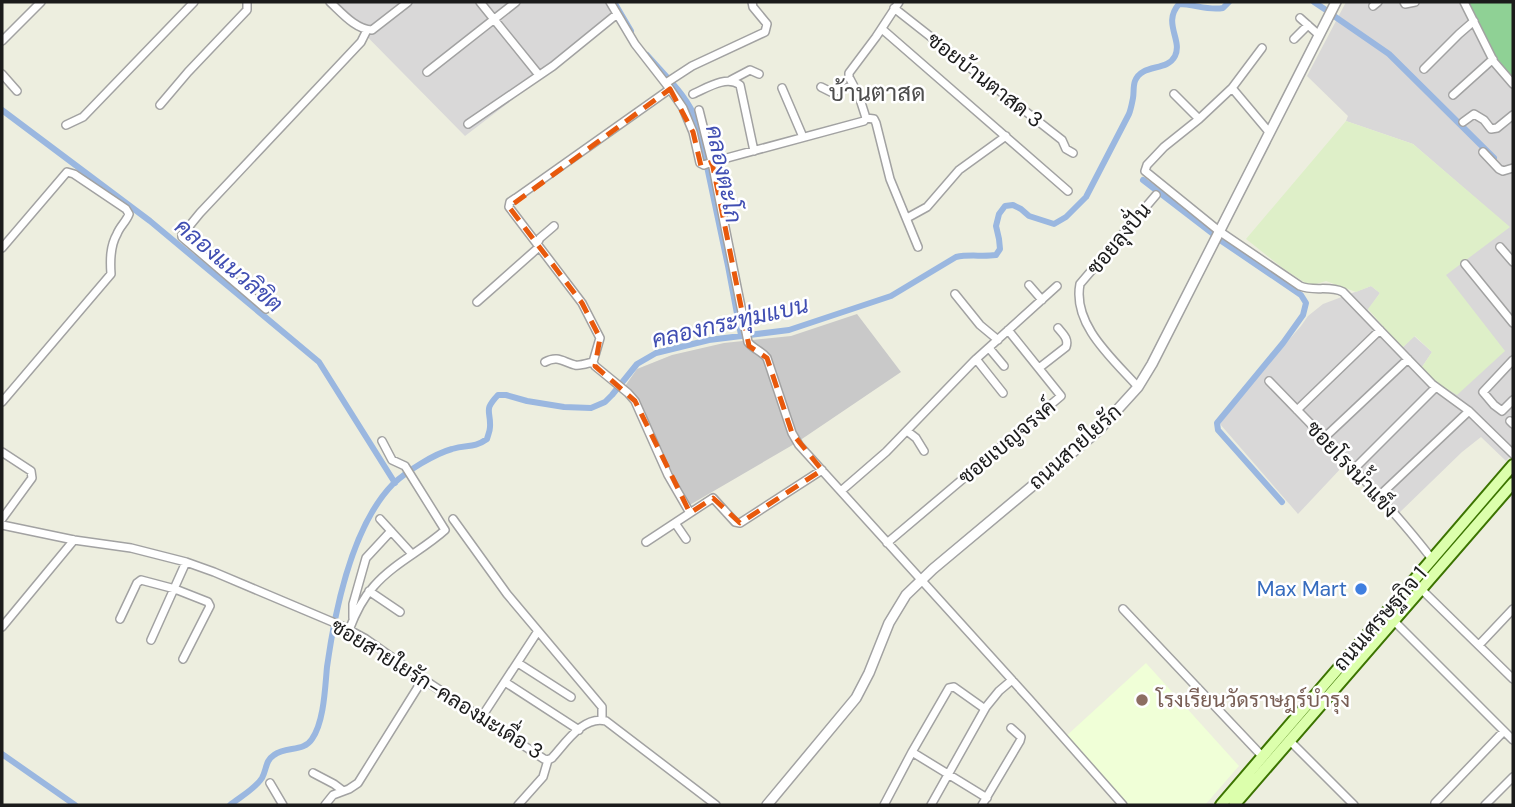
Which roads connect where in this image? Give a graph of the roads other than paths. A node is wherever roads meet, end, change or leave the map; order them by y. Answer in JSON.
{"nodes":[{"id":1,"x":41,"y":2,"type":"edge"},
{"id":2,"x":194,"y":2,"type":"edge"},
{"id":3,"x":251,"y":2,"type":"edge"},
{"id":4,"x":330,"y":2,"type":"edge"},
{"id":5,"x":408,"y":2,"type":"edge"},
{"id":6,"x":480,"y":2,"type":"edge"},
{"id":7,"x":516,"y":2,"type":"edge"},
{"id":8,"x":610,"y":2,"type":"edge"},
{"id":9,"x":752,"y":2,"type":"edge"},
{"id":10,"x":1336,"y":2,"type":"edge"},
{"id":11,"x":1404,"y":2,"type":"edge"},
{"id":12,"x":1415,"y":2,"type":"edge"},
{"id":13,"x":1464,"y":2,"type":"edge"},
{"id":14,"x":896,"y":5,"type":"edge"},
{"id":15,"x":617,"y":14,"type":"junction"},
{"id":16,"x":494,"y":18,"type":"junction"},
{"id":17,"x":1300,"y":18,"type":"dead end"},
{"id":18,"x":1474,"y":21,"type":"junction"},
{"id":19,"x":1308,"y":25,"type":"junction"},
{"id":20,"x":882,"y":29,"type":"junction"},
{"id":21,"x":367,"y":30,"type":"junction"},
{"id":22,"x":1319,"y":35,"type":"junction"},
{"id":23,"x":1294,"y":39,"type":"dead end"},
{"id":24,"x":2,"y":41,"type":"edge"},
{"id":25,"x":1262,"y":48,"type":"dead end"},
{"id":26,"x":1493,"y":59,"type":"junction"},
{"id":27,"x":1423,"y":69,"type":"dead end"},
{"id":28,"x":427,"y":72,"type":"dead end"},
{"id":29,"x":2,"y":74,"type":"edge"},
{"id":30,"x":759,"y":74,"type":"dead end"},
{"id":31,"x":539,"y":75,"type":"junction"},
{"id":32,"x":730,"y":80,"type":"junction"},
{"id":33,"x":669,"y":83,"type":"junction"},
{"id":34,"x":1513,"y":83,"type":"edge"},
{"id":35,"x":853,"y":86,"type":"junction"},
{"id":36,"x":821,"y":87,"type":"dead end"},
{"id":37,"x":782,"y":88,"type":"dead end"},
{"id":38,"x":1232,"y":88,"type":"junction"},
{"id":39,"x":17,"y":91,"type":"dead end"},
{"id":40,"x":693,"y":94,"type":"dead end"},
{"id":41,"x":1174,"y":94,"type":"dead end"},
{"id":42,"x":1453,"y":95,"type":"dead end"},
{"id":43,"x":160,"y":104,"type":"dead end"},
{"id":44,"x":699,"y":110,"type":"dead end"},
{"id":45,"x":1513,"y":115,"type":"edge"},
{"id":46,"x":866,"y":118,"type":"junction"},
{"id":47,"x":1199,"y":119,"type":"junction"},
{"id":48,"x":1463,"y":122,"type":"dead end"},
{"id":49,"x":468,"y":124,"type":"dead end"},
{"id":50,"x":66,"y":125,"type":"dead end"},
{"id":51,"x":1269,"y":132,"type":"junction"},
{"id":52,"x":1006,"y":136,"type":"junction"},
{"id":53,"x":803,"y":137,"type":"junction"},
{"id":54,"x":754,"y":151,"type":"junction"},
{"id":55,"x":1483,"y":152,"type":"dead end"},
{"id":56,"x":1073,"y":153,"type":"dead end"},
{"id":57,"x":709,"y":163,"type":"junction"},
{"id":58,"x":1513,"y":168,"type":"edge"},
{"id":59,"x":1068,"y":191,"type":"dead end"},
{"id":60,"x":1156,"y":195,"type":"dead end"},
{"id":61,"x":907,"y":218,"type":"junction"},
{"id":62,"x":554,"y":226,"type":"dead end"},
{"id":63,"x":1219,"y":231,"type":"junction"},
{"id":64,"x":538,"y":246,"type":"junction"},
{"id":65,"x":918,"y":247,"type":"dead end"},
{"id":66,"x":1500,"y":247,"type":"dead end"},
{"id":67,"x":2,"y":248,"type":"edge"},
{"id":68,"x":1513,"y":262,"type":"edge"},
{"id":69,"x":1465,"y":264,"type":"dead end"},
{"id":70,"x":1029,"y":285,"type":"dead end"},
{"id":71,"x":1057,"y":286,"type":"dead end"},
{"id":72,"x":955,"y":294,"type":"dead end"},
{"id":73,"x":1042,"y":300,"type":"junction"},
{"id":74,"x":477,"y":302,"type":"dead end"},
{"id":75,"x":265,"y":309,"type":"dead end"},
{"id":76,"x":1513,"y":323,"type":"edge"},
{"id":77,"x":1058,"y":328,"type":"dead end"},
{"id":78,"x":1008,"y":330,"type":"junction"},
{"id":79,"x":1380,"y":330,"type":"junction"},
{"id":80,"x":998,"y":340,"type":"junction"},
{"id":81,"x":989,"y":348,"type":"junction"},
{"id":82,"x":976,"y":359,"type":"junction"},
{"id":83,"x":1408,"y":359,"type":"junction"},
{"id":84,"x":1513,"y":360,"type":"edge"},
{"id":85,"x":545,"y":362,"type":"dead end"},
{"id":86,"x":593,"y":362,"type":"junction"},
{"id":87,"x":1004,"y":366,"type":"dead end"},
{"id":88,"x":1040,"y":368,"type":"junction"},
{"id":89,"x":1269,"y":381,"type":"dead end"},
{"id":90,"x":1138,"y":387,"type":"junction"},
{"id":91,"x":1436,"y":387,"type":"junction"},
{"id":92,"x":1003,"y":393,"type":"dead end"},
{"id":93,"x":1513,"y":400,"type":"edge"},
{"id":94,"x":2,"y":402,"type":"edge"},
{"id":95,"x":1297,"y":410,"type":"junction"},
{"id":96,"x":1469,"y":411,"type":"junction"},
{"id":97,"x":907,"y":431,"type":"junction"},
{"id":98,"x":1324,"y":438,"type":"junction"},
{"id":99,"x":382,"y":441,"type":"dead end"},
{"id":100,"x":924,"y":451,"type":"dead end"},
{"id":101,"x":2,"y":453,"type":"edge"},
{"id":102,"x":1513,"y":454,"type":"edge"},
{"id":103,"x":1513,"y":465,"type":"edge"},
{"id":104,"x":822,"y":470,"type":"junction"},
{"id":105,"x":1353,"y":470,"type":"junction"},
{"id":106,"x":1513,"y":483,"type":"edge"},
{"id":107,"x":841,"y":491,"type":"junction"},
{"id":108,"x":1378,"y":497,"type":"junction"},
{"id":109,"x":691,"y":513,"type":"junction"},
{"id":110,"x":2,"y":519,"type":"edge"},
{"id":111,"x":380,"y":519,"type":"dead end"},
{"id":112,"x":453,"y":519,"type":"dead end"},
{"id":113,"x":675,"y":523,"type":"junction"},
{"id":114,"x":2,"y":525,"type":"edge"},
{"id":115,"x":391,"y":531,"type":"junction"},
{"id":116,"x":686,"y":539,"type":"dead end"},
{"id":117,"x":74,"y":540,"type":"junction"},
{"id":118,"x":646,"y":542,"type":"dead end"},
{"id":119,"x":887,"y":543,"type":"junction"},
{"id":120,"x":412,"y":554,"type":"junction"},
{"id":121,"x":1432,"y":559,"type":"junction"},
{"id":122,"x":186,"y":562,"type":"junction"},
{"id":123,"x":921,"y":581,"type":"junction"},
{"id":124,"x":175,"y":589,"type":"junction"},
{"id":125,"x":1421,"y":589,"type":"junction"},
{"id":126,"x":369,"y":591,"type":"junction"},
{"id":127,"x":1123,"y":609,"type":"dead end"},
{"id":128,"x":1513,"y":609,"type":"edge"},
{"id":129,"x":400,"y":612,"type":"dead end"},
{"id":130,"x":354,"y":618,"type":"junction"},
{"id":131,"x":120,"y":619,"type":"dead end"},
{"id":132,"x":1394,"y":621,"type":"junction"},
{"id":133,"x":2,"y":627,"type":"edge"},
{"id":134,"x":345,"y":628,"type":"junction"},
{"id":135,"x":538,"y":631,"type":"junction"},
{"id":136,"x":151,"y":640,"type":"dead end"},
{"id":137,"x":1479,"y":645,"type":"junction"},
{"id":138,"x":183,"y":659,"type":"dead end"},
{"id":139,"x":518,"y":663,"type":"junction"},
{"id":140,"x":423,"y":679,"type":"junction"},
{"id":141,"x":1513,"y":679,"type":"edge"},
{"id":142,"x":1012,"y":680,"type":"junction"},
{"id":143,"x":505,"y":682,"type":"junction"},
{"id":144,"x":571,"y":697,"type":"dead end"},
{"id":145,"x":985,"y":709,"type":"junction"},
{"id":146,"x":481,"y":718,"type":"junction"},
{"id":147,"x":602,"y":720,"type":"junction"},
{"id":148,"x":1011,"y":728,"type":"dead end"},
{"id":149,"x":579,"y":730,"type":"junction"},
{"id":150,"x":1504,"y":731,"type":"junction"},
{"id":151,"x":1289,"y":740,"type":"junction"},
{"id":152,"x":1513,"y":740,"type":"edge"},
{"id":153,"x":912,"y":752,"type":"junction"},
{"id":154,"x":1262,"y":756,"type":"junction"},
{"id":155,"x":548,"y":760,"type":"junction"},
{"id":156,"x":313,"y":773,"type":"dead end"},
{"id":157,"x":948,"y":773,"type":"junction"},
{"id":158,"x":1513,"y":776,"type":"edge"},
{"id":159,"x":270,"y":783,"type":"dead end"},
{"id":160,"x":342,"y":790,"type":"junction"},
{"id":161,"x":985,"y":802,"type":"edge"},
{"id":162,"x":1435,"y":803,"type":"dead end"},
{"id":163,"x":283,"y":805,"type":"edge"},
{"id":164,"x":325,"y":805,"type":"edge"},
{"id":165,"x":518,"y":805,"type":"edge"},
{"id":166,"x":716,"y":805,"type":"edge"},
{"id":167,"x":767,"y":805,"type":"edge"},
{"id":168,"x":884,"y":805,"type":"edge"},
{"id":169,"x":931,"y":805,"type":"edge"},
{"id":170,"x":1123,"y":805,"type":"edge"},
{"id":171,"x":1221,"y":805,"type":"edge"},
{"id":172,"x":1234,"y":805,"type":"edge"},
{"id":173,"x":1354,"y":805,"type":"edge"},
{"id":174,"x":1485,"y":805,"type":"edge"}],
"edges":[{"from":1,"to":24,"type":"street"},
{"from":2,"to":50,"type":"street"},
{"from":3,"to":43,"type":"street"},
{"from":4,"to":21,"type":"street"},
{"from":5,"to":21,"type":"street"},
{"from":6,"to":16,"type":"street"},
{"from":7,"to":16,"type":"street"},
{"from":8,"to":15,"type":"street"},
{"from":9,"to":33,"type":"street"},
{"from":10,"to":22,"type":"street","name":"ถนนสายใยรัก"},
{"from":11,"to":12,"type":"street"},
{"from":13,"to":18,"type":"street"},
{"from":14,"to":20,"type":"street"},
{"from":14,"to":56,"type":"street","name":"ซอยบ้านตาสด 3"},
{"from":15,"to":31,"type":"street"},
{"from":15,"to":33,"type":"street"},
{"from":16,"to":28,"type":"street"},
{"from":16,"to":31,"type":"street"},
{"from":17,"to":19,"type":"street"},
{"from":18,"to":26,"type":"street"},
{"from":18,"to":27,"type":"street"},
{"from":19,"to":22,"type":"street"},
{"from":19,"to":23,"type":"street"},
{"from":20,"to":35,"type":"street"},
{"from":20,"to":52,"type":"street"},
{"from":21,"to":75,"type":"street"},
{"from":22,"to":51,"type":"street","name":"ถนนสายใยรัก"},
{"from":25,"to":38,"type":"street"},
{"from":26,"to":34,"type":"street"},
{"from":26,"to":42,"type":"street"},
{"from":29,"to":39,"type":"street"},
{"from":30,"to":32,"type":"street"},
{"from":31,"to":49,"type":"street"},
{"from":32,"to":40,"type":"street"},
{"from":32,"to":54,"type":"street"},
{"from":33,"to":57,"type":"street"},
{"from":33,"to":64,"type":"street"},
{"from":35,"to":36,"type":"street"},
{"from":35,"to":46,"type":"street"},
{"from":37,"to":53,"type":"street"},
{"from":38,"to":47,"type":"street"},
{"from":38,"to":51,"type":"street"},
{"from":41,"to":47,"type":"street"},
{"from":44,"to":57,"type":"street"},
{"from":45,"to":48,"type":"street"},
{"from":46,"to":53,"type":"street"},
{"from":46,"to":61,"type":"street"},
{"from":47,"to":63,"type":"street"},
{"from":51,"to":63,"type":"street","name":"ถนนสายใยรัก"},
{"from":52,"to":59,"type":"street"},
{"from":52,"to":61,"type":"street"},
{"from":53,"to":54,"type":"street"},
{"from":54,"to":57,"type":"street"},
{"from":55,"to":58,"type":"street"},
{"from":57,"to":104,"type":"street"},
{"from":60,"to":90,"type":"street","name":"ซอยลุงปั่น"},
{"from":61,"to":65,"type":"street"},
{"from":62,"to":64,"type":"street"},
{"from":63,"to":79,"type":"street"},
{"from":63,"to":90,"type":"street","name":"ถนนสายใยรัก"},
{"from":64,"to":74,"type":"street"},
{"from":64,"to":86,"type":"street"},
{"from":66,"to":68,"type":"street"},
{"from":67,"to":94,"type":"street"},
{"from":69,"to":76,"type":"street"},
{"from":70,"to":73,"type":"street"},
{"from":71,"to":73,"type":"street"},
{"from":72,"to":80,"type":"street"},
{"from":73,"to":78,"type":"street"},
{"from":77,"to":88,"type":"street"},
{"from":78,"to":80,"type":"street"},
{"from":78,"to":88,"type":"street","name":"ซอยเบญจรงค์"},
{"from":79,"to":83,"type":"street"},
{"from":79,"to":95,"type":"street"},
{"from":80,"to":81,"type":"street"},
{"from":81,"to":82,"type":"street"},
{"from":81,"to":87,"type":"street"},
{"from":82,"to":92,"type":"street"},
{"from":82,"to":97,"type":"street"},
{"from":83,"to":91,"type":"street"},
{"from":83,"to":98,"type":"street"},
{"from":84,"to":93,"type":"street"},
{"from":85,"to":86,"type":"street"},
{"from":86,"to":109,"type":"street"},
{"from":88,"to":119,"type":"street","name":"ซอยเบญจรงค์"},
{"from":89,"to":95,"type":"street","name":"ซอยโรงน้ำแข็ง"},
{"from":90,"to":123,"type":"street","name":"ถนนสายใยรัก"},
{"from":91,"to":96,"type":"street"},
{"from":91,"to":105,"type":"street"},
{"from":95,"to":98,"type":"street","name":"ซอยโรงน้ำแข็ง"},
{"from":96,"to":102,"type":"street"},
{"from":96,"to":108,"type":"street"},
{"from":97,"to":100,"type":"street"},
{"from":97,"to":107,"type":"street"},
{"from":98,"to":105,"type":"street","name":"ซอยโรงน้ำแข็ง"},
{"from":99,"to":120,"type":"street"},
{"from":101,"to":110,"type":"street"},
{"from":103,"to":121,"type":"main road","name":"ถนนเศรษฐกิจ 1"},
{"from":104,"to":107,"type":"street"},
{"from":104,"to":109,"type":"street"},
{"from":105,"to":108,"type":"street","name":"ซอยโรงน้ำแข็ง"},
{"from":106,"to":125,"type":"main road","name":"ถนนเศรษฐกิจ 1"},
{"from":107,"to":119,"type":"street"},
{"from":108,"to":121,"type":"street","name":"ซอยโรงน้ำแข็ง"},
{"from":109,"to":113,"type":"street"},
{"from":111,"to":115,"type":"street"},
{"from":112,"to":135,"type":"street"},
{"from":113,"to":116,"type":"street"},
{"from":113,"to":118,"type":"street"},
{"from":114,"to":117,"type":"street","name":"ซอยสายใยรัก-คลองมะเดื่อ 3"},
{"from":115,"to":120,"type":"street"},
{"from":115,"to":130,"type":"street"},
{"from":117,"to":122,"type":"street","name":"ซอยสายใยรัก-คลองมะเดื่อ 3"},
{"from":117,"to":133,"type":"street"},
{"from":119,"to":123,"type":"street"},
{"from":120,"to":126,"type":"street"},
{"from":121,"to":154,"type":"main road","name":"ถนนเศรษฐกิจ 1"},
{"from":122,"to":124,"type":"street"},
{"from":122,"to":134,"type":"street","name":"ซอยสายใยรัก-คลองมะเดื่อ 3"},
{"from":123,"to":142,"type":"street"},
{"from":123,"to":167,"type":"street","name":"ถนนสายใยรัก"},
{"from":124,"to":131,"type":"street"},
{"from":124,"to":136,"type":"street"},
{"from":124,"to":138,"type":"street"},
{"from":125,"to":132,"type":"main road","name":"ถนนเศรษฐกิจ 1"},
{"from":125,"to":137,"type":"street"},
{"from":126,"to":129,"type":"street"},
{"from":126,"to":130,"type":"street"},
{"from":127,"to":154,"type":"street"},
{"from":128,"to":137,"type":"street"},
{"from":130,"to":134,"type":"street"},
{"from":132,"to":150,"type":"street"},
{"from":132,"to":151,"type":"main road","name":"ถนนเศรษฐกิจ 1"},
{"from":134,"to":140,"type":"street","name":"ซอยสายใยรัก-คลองมะเดื่อ 3"},
{"from":135,"to":139,"type":"street"},
{"from":135,"to":147,"type":"street"},
{"from":137,"to":141,"type":"street"},
{"from":139,"to":143,"type":"street"},
{"from":139,"to":144,"type":"street"},
{"from":140,"to":146,"type":"street","name":"ซอยสายใยรัก-คลองมะเดื่อ 3"},
{"from":140,"to":160,"type":"street"},
{"from":142,"to":145,"type":"street"},
{"from":142,"to":170,"type":"street"},
{"from":143,"to":146,"type":"street"},
{"from":143,"to":149,"type":"street"},
{"from":145,"to":153,"type":"street"},
{"from":145,"to":157,"type":"street"},
{"from":146,"to":155,"type":"street","name":"ซอยสายใยรัก-คลองมะเดื่อ 3"},
{"from":147,"to":149,"type":"street","name":"ซอยสายใยรัก-คลองมะเดื่อ 3"},
{"from":147,"to":166,"type":"street"},
{"from":148,"to":161,"type":"street"},
{"from":149,"to":155,"type":"street","name":"ซอยสายใยรัก-คลองมะเดื่อ 3"},
{"from":150,"to":152,"type":"street"},
{"from":150,"to":162,"type":"street"},
{"from":151,"to":172,"type":"main road","name":"ถนนเศรษฐกิจ 1"},
{"from":151,"to":173,"type":"street"},
{"from":153,"to":157,"type":"street"},
{"from":153,"to":168,"type":"street"},
{"from":154,"to":171,"type":"main road","name":"ถนนเศรษฐกิจ 1"},
{"from":155,"to":165,"type":"street"},
{"from":156,"to":160,"type":"street"},
{"from":157,"to":161,"type":"street"},
{"from":157,"to":169,"type":"street"},
{"from":158,"to":174,"type":"street"},
{"from":159,"to":163,"type":"street"},
{"from":160,"to":164,"type":"street"}]}
